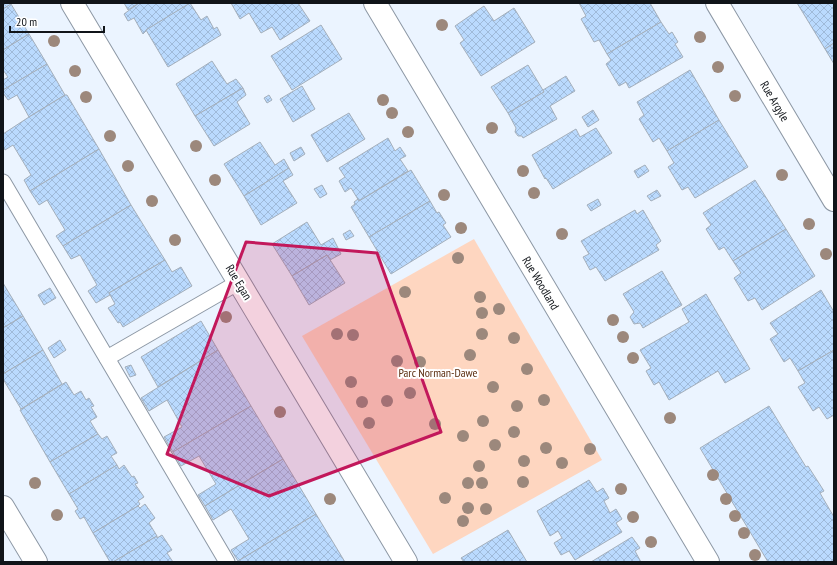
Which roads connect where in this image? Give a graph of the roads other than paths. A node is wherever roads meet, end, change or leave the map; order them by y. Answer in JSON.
{"nodes":[{"id":1,"x":72,"y":3,"type":"edge"},
{"id":2,"x":375,"y":3,"type":"edge"},
{"id":3,"x":717,"y":3,"type":"edge"},
{"id":4,"x":3,"y":182,"type":"edge"},
{"id":5,"x":834,"y":200,"type":"edge"},
{"id":6,"x":239,"y":282,"type":"junction"},
{"id":7,"x":107,"y":358,"type":"junction"},
{"id":8,"x":3,"y":507,"type":"edge"},
{"id":9,"x":36,"y":562,"type":"edge"},
{"id":10,"x":227,"y":562,"type":"edge"},
{"id":11,"x":406,"y":562,"type":"edge"},
{"id":12,"x":708,"y":562,"type":"edge"}],
"edges":[{"from":1,"to":6,"type":"street","name":"Rue Egan"},
{"from":2,"to":12,"type":"street","name":"Rue Woodland"},
{"from":3,"to":5,"type":"street","name":"Rue Argyle"},
{"from":4,"to":7,"type":"lane"},
{"from":6,"to":7,"type":"lane"},
{"from":6,"to":11,"type":"street","name":"Rue Egan"},
{"from":7,"to":10,"type":"lane"},
{"from":8,"to":9,"type":"street"}]}
